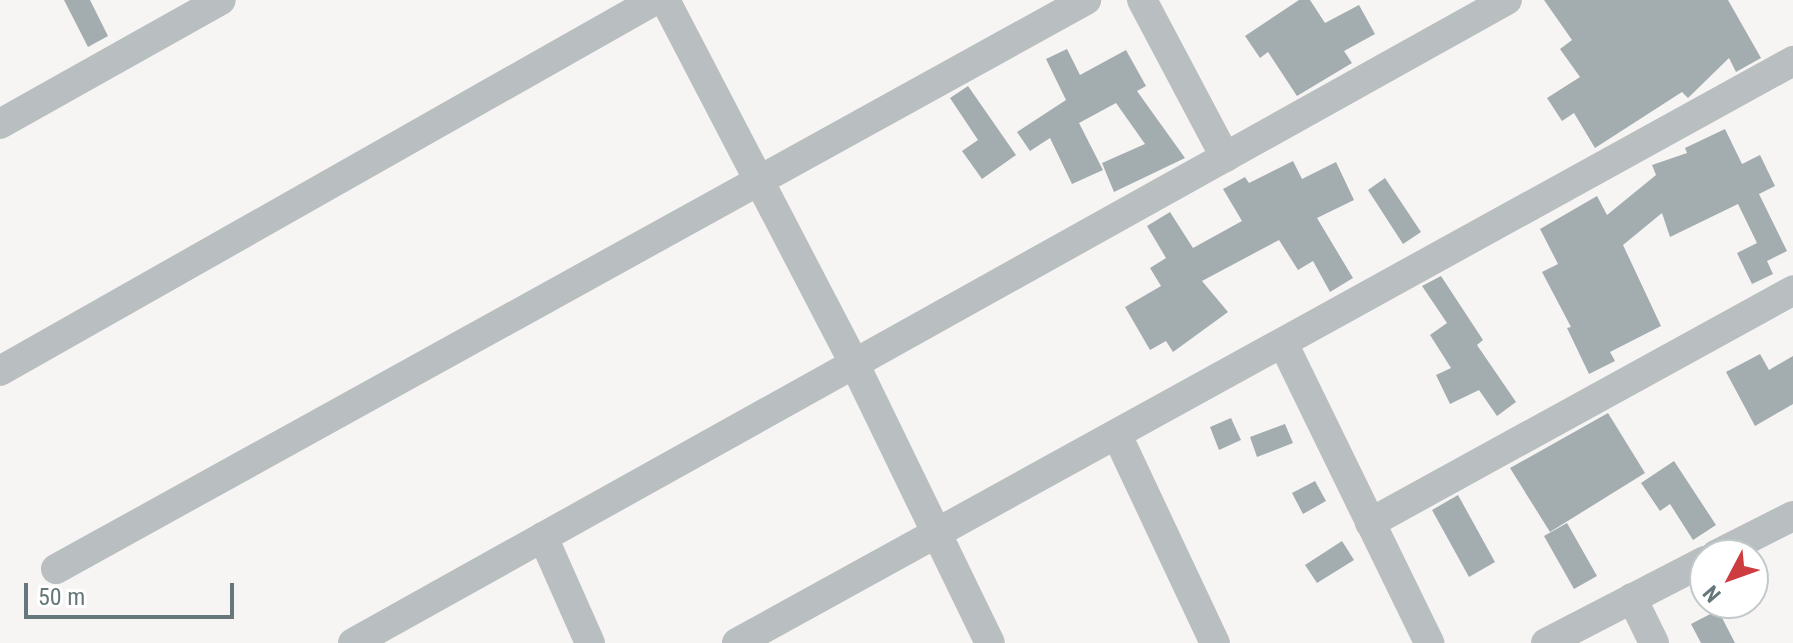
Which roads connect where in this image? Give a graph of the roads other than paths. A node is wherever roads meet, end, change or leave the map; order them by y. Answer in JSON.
{"nodes":[{"id":1,"x":221,"y":0,"type":"edge"},
{"id":2,"x":655,"y":0,"type":"edge"},
{"id":3,"x":665,"y":0,"type":"edge"},
{"id":4,"x":1086,"y":0,"type":"edge"},
{"id":5,"x":1142,"y":0,"type":"edge"},
{"id":6,"x":1507,"y":0,"type":"edge"},
{"id":7,"x":1791,"y":66,"type":"edge"},
{"id":8,"x":0,"y":124,"type":"edge"},
{"id":9,"x":1225,"y":157,"type":"junction"},
{"id":10,"x":760,"y":182,"type":"junction"},
{"id":11,"x":1793,"y":290,"type":"edge"},
{"id":12,"x":1283,"y":343,"type":"junction"},
{"id":13,"x":854,"y":363,"type":"junction"},
{"id":14,"x":0,"y":371,"type":"edge"},
{"id":15,"x":1117,"y":435,"type":"junction"},
{"id":16,"x":1793,"y":516,"type":"edge"},
{"id":17,"x":1370,"y":523,"type":"junction"},
{"id":18,"x":938,"y":535,"type":"junction"},
{"id":19,"x":543,"y":537,"type":"junction"},
{"id":20,"x":1748,"y":539,"type":"edge"},
{"id":21,"x":56,"y":569,"type":"dead end"},
{"id":22,"x":1689,"y":569,"type":"edge"},
{"id":23,"x":1632,"y":598,"type":"junction"},
{"id":24,"x":790,"y":630,"type":"edge"},
{"id":25,"x":363,"y":641,"type":"edge"},
{"id":26,"x":590,"y":643,"type":"edge"},
{"id":27,"x":737,"y":643,"type":"edge"},
{"id":28,"x":990,"y":643,"type":"edge"},
{"id":29,"x":1215,"y":643,"type":"edge"},
{"id":30,"x":1429,"y":643,"type":"edge"},
{"id":31,"x":1546,"y":643,"type":"edge"},
{"id":32,"x":1654,"y":643,"type":"edge"}],
"edges":[{"from":1,"to":8,"type":"street"},
{"from":2,"to":14,"type":"street"},
{"from":3,"to":10,"type":"street"},
{"from":4,"to":10,"type":"street"},
{"from":5,"to":9,"type":"street"},
{"from":6,"to":9,"type":"street"},
{"from":7,"to":12,"type":"street"},
{"from":9,"to":13,"type":"street"},
{"from":10,"to":13,"type":"street"},
{"from":10,"to":21,"type":"street"},
{"from":11,"to":17,"type":"street"},
{"from":12,"to":15,"type":"street"},
{"from":12,"to":17,"type":"street"},
{"from":13,"to":18,"type":"street"},
{"from":13,"to":19,"type":"street"},
{"from":15,"to":18,"type":"street"},
{"from":15,"to":29,"type":"street"},
{"from":16,"to":20,"type":"street"},
{"from":17,"to":30,"type":"street"},
{"from":18,"to":24,"type":"street"},
{"from":18,"to":28,"type":"street"},
{"from":19,"to":25,"type":"street"},
{"from":19,"to":26,"type":"street"},
{"from":22,"to":23,"type":"street"},
{"from":23,"to":31,"type":"street"},
{"from":23,"to":32,"type":"street"},
{"from":24,"to":27,"type":"street"}]}
